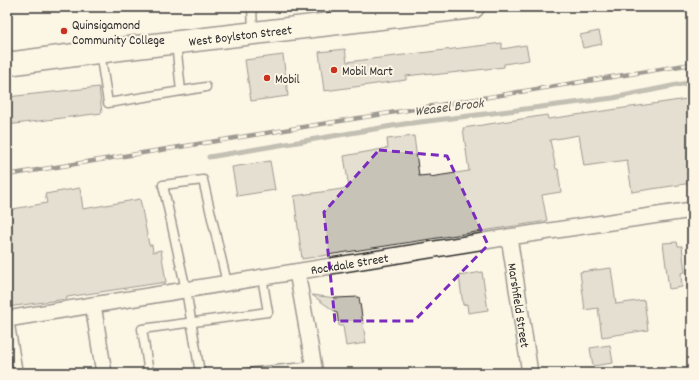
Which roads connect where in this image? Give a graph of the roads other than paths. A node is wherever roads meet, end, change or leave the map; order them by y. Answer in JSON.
{"nodes":[{"id":1,"x":252,"y":7,"type":"edge"},
{"id":2,"x":473,"y":7,"type":"edge"},
{"id":3,"x":352,"y":14,"type":"edge"},
{"id":4,"x":253,"y":33,"type":"junction"},
{"id":5,"x":176,"y":42,"type":"junction"},
{"id":6,"x":100,"y":52,"type":"junction"},
{"id":7,"x":7,"y":64,"type":"edge"},
{"id":8,"x":206,"y":87,"type":"dead end"},
{"id":9,"x":181,"y":91,"type":"junction"},
{"id":10,"x":692,"y":210,"type":"edge"},
{"id":11,"x":509,"y":237,"type":"junction"},
{"id":12,"x":297,"y":272,"type":"junction"},
{"id":13,"x":262,"y":277,"type":"junction"},
{"id":14,"x":227,"y":283,"type":"junction"},
{"id":15,"x":186,"y":290,"type":"junction"},
{"id":16,"x":93,"y":305,"type":"junction"},
{"id":17,"x":8,"y":319,"type":"edge"},
{"id":18,"x":192,"y":322,"type":"junction"},
{"id":19,"x":314,"y":370,"type":"edge"},
{"id":20,"x":18,"y":373,"type":"edge"},
{"id":21,"x":104,"y":373,"type":"edge"},
{"id":22,"x":149,"y":373,"type":"edge"},
{"id":23,"x":200,"y":373,"type":"edge"},
{"id":24,"x":248,"y":373,"type":"edge"},
{"id":25,"x":530,"y":373,"type":"edge"}],
"edges":[{"from":1,"to":4,"type":"lane"},
{"from":2,"to":3,"type":"main road","name":"West Boylston Street"},
{"from":3,"to":4,"type":"main road","name":"West Boylston Street"},
{"from":4,"to":5,"type":"main road","name":"West Boylston Street"},
{"from":5,"to":6,"type":"main road","name":"West Boylston Street"},
{"from":5,"to":9,"type":"lane"},
{"from":6,"to":7,"type":"main road","name":"West Boylston Street"},
{"from":6,"to":9,"type":"lane"},
{"from":8,"to":9,"type":"lane"},
{"from":10,"to":11,"type":"street","name":"Rockdale Street"},
{"from":11,"to":12,"type":"street","name":"Rockdale Street"},
{"from":11,"to":25,"type":"street","name":"Marshfield Street"},
{"from":12,"to":13,"type":"street","name":"Rockdale Street"},
{"from":12,"to":19,"type":"street"},
{"from":13,"to":14,"type":"street","name":"Rockdale Street"},
{"from":13,"to":18,"type":"lane"},
{"from":14,"to":15,"type":"street","name":"Rockdale Street"},
{"from":14,"to":15,"type":"lane"},
{"from":15,"to":16,"type":"street","name":"Rockdale Street"},
{"from":15,"to":18,"type":"lane"},
{"from":16,"to":17,"type":"street","name":"Rockdale Street"},
{"from":16,"to":21,"type":"street"},
{"from":17,"to":20,"type":"lane"},
{"from":18,"to":22,"type":"lane"},
{"from":18,"to":23,"type":"lane"},
{"from":19,"to":24,"type":"lane"}]}
